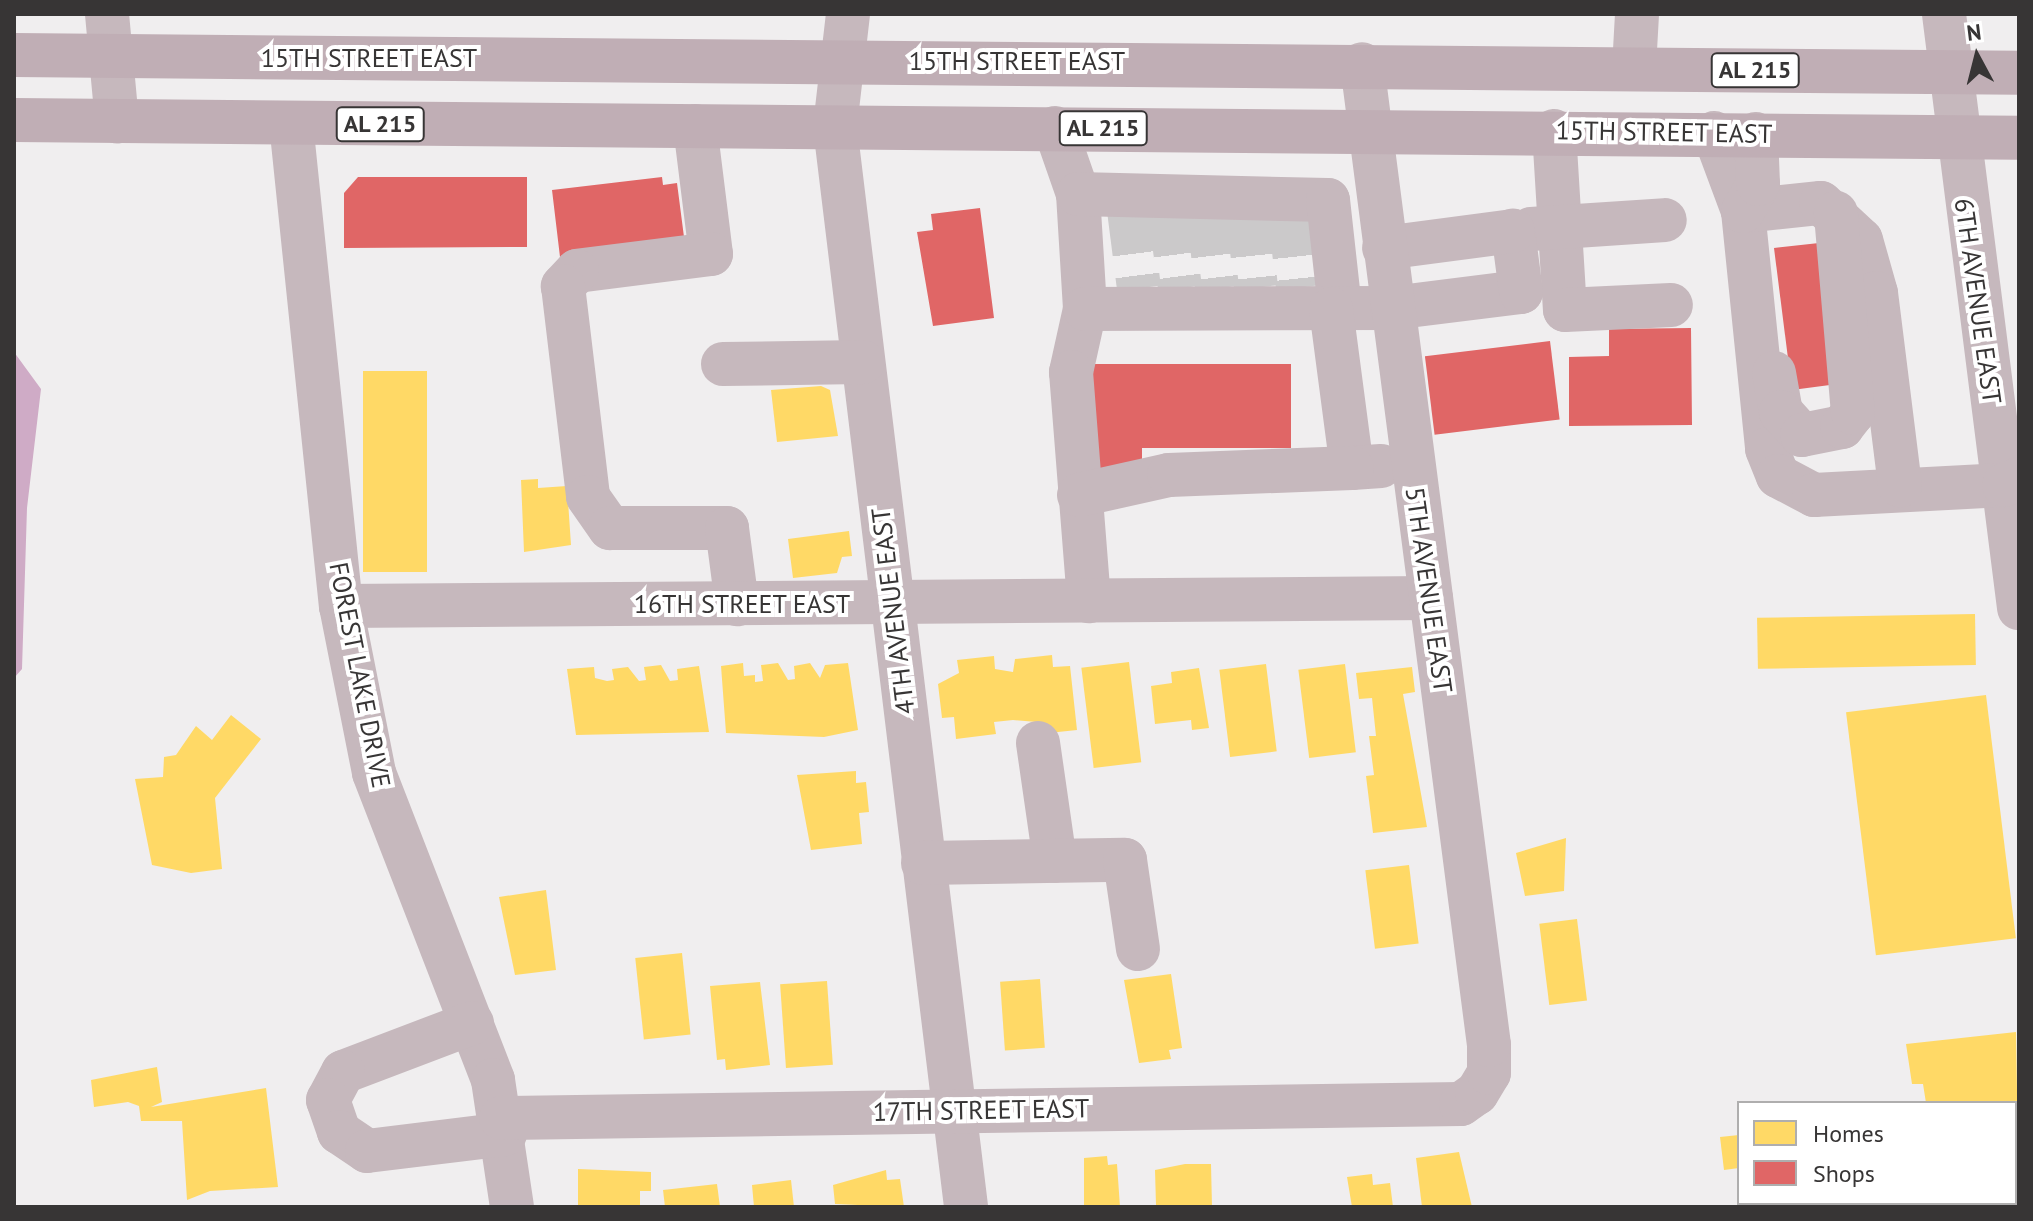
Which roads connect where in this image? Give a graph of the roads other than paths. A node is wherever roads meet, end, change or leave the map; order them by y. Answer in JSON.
{"nodes":[{"id":1,"x":848,"y":14,"type":"edge"},
{"id":2,"x":1637,"y":14,"type":"edge"},
{"id":3,"x":1944,"y":14,"type":"edge"},
{"id":4,"x":109,"y":35,"type":"edge"},
{"id":5,"x":14,"y":55,"type":"edge"},
{"id":6,"x":282,"y":57,"type":"junction"},
{"id":7,"x":847,"y":60,"type":"junction"},
{"id":8,"x":1362,"y":64,"type":"junction"},
{"id":9,"x":1634,"y":68,"type":"junction"},
{"id":10,"x":1950,"y":72,"type":"junction"},
{"id":11,"x":2019,"y":73,"type":"edge"},
{"id":12,"x":14,"y":120,"type":"edge"},
{"id":13,"x":117,"y":122,"type":"junction"},
{"id":14,"x":291,"y":123,"type":"junction"},
{"id":15,"x":695,"y":126,"type":"junction"},
{"id":16,"x":835,"y":127,"type":"junction"},
{"id":17,"x":1055,"y":128,"type":"junction"},
{"id":18,"x":1370,"y":129,"type":"junction"},
{"id":19,"x":1554,"y":131,"type":"junction"},
{"id":20,"x":1735,"y":133,"type":"junction"},
{"id":21,"x":1955,"y":136,"type":"junction"},
{"id":22,"x":2019,"y":138,"type":"edge"},
{"id":23,"x":1078,"y":194,"type":"junction"},
{"id":24,"x":1743,"y":211,"type":"junction"},
{"id":25,"x":1836,"y":213,"type":"junction"},
{"id":26,"x":1665,"y":220,"type":"dead end"},
{"id":27,"x":1560,"y":226,"type":"junction"},
{"id":28,"x":1513,"y":231,"type":"junction"},
{"id":29,"x":1384,"y":248,"type":"junction"},
{"id":30,"x":1239,"y":300,"type":"junction"},
{"id":31,"x":1671,"y":305,"type":"dead end"},
{"id":32,"x":1392,"y":308,"type":"junction"},
{"id":33,"x":1085,"y":309,"type":"junction"},
{"id":34,"x":1752,"y":325,"type":"junction"},
{"id":35,"x":863,"y":362,"type":"junction"},
{"id":36,"x":723,"y":364,"type":"dead end"},
{"id":37,"x":1411,"y":464,"type":"junction"},
{"id":38,"x":1352,"y":468,"type":"junction"},
{"id":39,"x":2012,"y":482,"type":"edge"},
{"id":40,"x":1900,"y":486,"type":"junction"},
{"id":41,"x":1079,"y":495,"type":"junction"},
{"id":42,"x":1431,"y":598,"type":"junction"},
{"id":43,"x":1089,"y":601,"type":"junction"},
{"id":44,"x":892,"y":603,"type":"junction"},
{"id":45,"x":737,"y":604,"type":"junction"},
{"id":46,"x":341,"y":606,"type":"junction"},
{"id":47,"x":2019,"y":608,"type":"edge"},
{"id":48,"x":1038,"y":743,"type":"dead end"},
{"id":49,"x":1055,"y":861,"type":"junction"},
{"id":50,"x":923,"y":863,"type":"junction"},
{"id":51,"x":1138,"y":949,"type":"dead end"},
{"id":52,"x":472,"y":1023,"type":"junction"},
{"id":53,"x":1461,"y":1104,"type":"joint"},
{"id":54,"x":953,"y":1111,"type":"junction"},
{"id":55,"x":503,"y":1126,"type":"junction"},
{"id":56,"x":512,"y":1207,"type":"edge"},
{"id":57,"x":966,"y":1207,"type":"edge"}],
"edges":[{"from":1,"to":7,"type":"street","name":"4TH AVENUE EAST"},
{"from":2,"to":9,"type":"street"},
{"from":3,"to":10,"type":"street","name":"6TH AVENUE EAST"},
{"from":4,"to":5,"type":"main road","name":"15TH STREET EAST","number":"AL 215"},
{"from":4,"to":6,"type":"main road","name":"15TH STREET EAST","number":"AL 215"},
{"from":4,"to":13,"type":"street"},
{"from":6,"to":7,"type":"main road","name":"15TH STREET EAST","number":"AL 215"},
{"from":6,"to":14,"type":"main road"},
{"from":7,"to":8,"type":"main road","name":"15TH STREET EAST","number":"AL 215"},
{"from":7,"to":16,"type":"street","name":"4TH AVENUE EAST"},
{"from":8,"to":9,"type":"main road","name":"15TH STREET EAST","number":"AL 215"},
{"from":8,"to":18,"type":"street","name":"5TH AVENUE EAST"},
{"from":9,"to":10,"type":"main road","name":"15TH STREET EAST","number":"AL 215"},
{"from":10,"to":11,"type":"main road","name":"15TH STREET EAST","number":"AL 215"},
{"from":10,"to":21,"type":"street","name":"6TH AVENUE EAST"},
{"from":12,"to":13,"type":"main road","name":"15TH STREET EAST","number":"AL 215"},
{"from":13,"to":14,"type":"main road","name":"15TH STREET EAST","number":"AL 215"},
{"from":14,"to":15,"type":"main road","name":"15TH STREET EAST","number":"AL 215"},
{"from":14,"to":46,"type":"street","name":"FOREST LAKE DRIVE"},
{"from":15,"to":16,"type":"main road","name":"15TH STREET EAST","number":"AL 215"},
{"from":15,"to":45,"type":"street"},
{"from":16,"to":17,"type":"main road","name":"15TH STREET EAST","number":"AL 215"},
{"from":16,"to":35,"type":"street","name":"4TH AVENUE EAST"},
{"from":17,"to":18,"type":"main road","name":"15TH STREET EAST","number":"AL 215"},
{"from":17,"to":23,"type":"street"},
{"from":18,"to":19,"type":"main road","name":"15TH STREET EAST","number":"AL 215"},
{"from":18,"to":29,"type":"street","name":"5TH AVENUE EAST"},
{"from":19,"to":20,"type":"main road","name":"15TH STREET EAST","number":"AL 215"},
{"from":19,"to":27,"type":"street"},
{"from":20,"to":21,"type":"main road","name":"15TH STREET EAST","number":"AL 215"},
{"from":20,"to":24,"type":"street"},
{"from":21,"to":22,"type":"main road","name":"15TH STREET EAST","number":"AL 215"},
{"from":21,"to":39,"type":"street","name":"6TH AVENUE EAST"},
{"from":23,"to":30,"type":"street"},
{"from":23,"to":33,"type":"street"},
{"from":24,"to":25,"type":"street"},
{"from":24,"to":34,"type":"street"},
{"from":25,"to":34,"type":"street"},
{"from":25,"to":40,"type":"street"},
{"from":26,"to":27,"type":"street"},
{"from":27,"to":28,"type":"street"},
{"from":27,"to":31,"type":"street"},
{"from":28,"to":29,"type":"street"},
{"from":28,"to":32,"type":"street"},
{"from":29,"to":32,"type":"street","name":"5TH AVENUE EAST"},
{"from":30,"to":32,"type":"street"},
{"from":30,"to":33,"type":"street"},
{"from":30,"to":38,"type":"street"},
{"from":32,"to":37,"type":"street","name":"5TH AVENUE EAST"},
{"from":33,"to":41,"type":"street"},
{"from":34,"to":40,"type":"street"},
{"from":35,"to":36,"type":"street"},
{"from":35,"to":44,"type":"street","name":"4TH AVENUE EAST"},
{"from":37,"to":38,"type":"street"},
{"from":37,"to":42,"type":"street","name":"5TH AVENUE EAST"},
{"from":38,"to":41,"type":"street"},
{"from":39,"to":40,"type":"street"},
{"from":39,"to":47,"type":"street","name":"6TH AVENUE EAST"},
{"from":41,"to":43,"type":"street"},
{"from":42,"to":43,"type":"street","name":"16TH STREET EAST"},
{"from":42,"to":53,"type":"street","name":"5TH AVENUE EAST"},
{"from":43,"to":44,"type":"street","name":"16TH STREET EAST"},
{"from":44,"to":45,"type":"street","name":"16TH STREET EAST"},
{"from":44,"to":50,"type":"street","name":"4TH AVENUE EAST"},
{"from":45,"to":46,"type":"street","name":"16TH STREET EAST"},
{"from":46,"to":52,"type":"street","name":"FOREST LAKE DRIVE"},
{"from":48,"to":49,"type":"street"},
{"from":49,"to":50,"type":"street"},
{"from":49,"to":51,"type":"street"},
{"from":50,"to":54,"type":"street","name":"4TH AVENUE EAST"},
{"from":52,"to":55,"type":"street","name":"FOREST LAKE DRIVE"},
{"from":52,"to":55,"type":"street","name":"17TH STREET EAST"},
{"from":53,"to":54,"type":"street","name":"17TH STREET EAST"},
{"from":54,"to":55,"type":"street","name":"17TH STREET EAST"},
{"from":54,"to":57,"type":"street","name":"4TH AVENUE EAST"},
{"from":55,"to":56,"type":"street","name":"FOREST LAKE DRIVE"}]}
